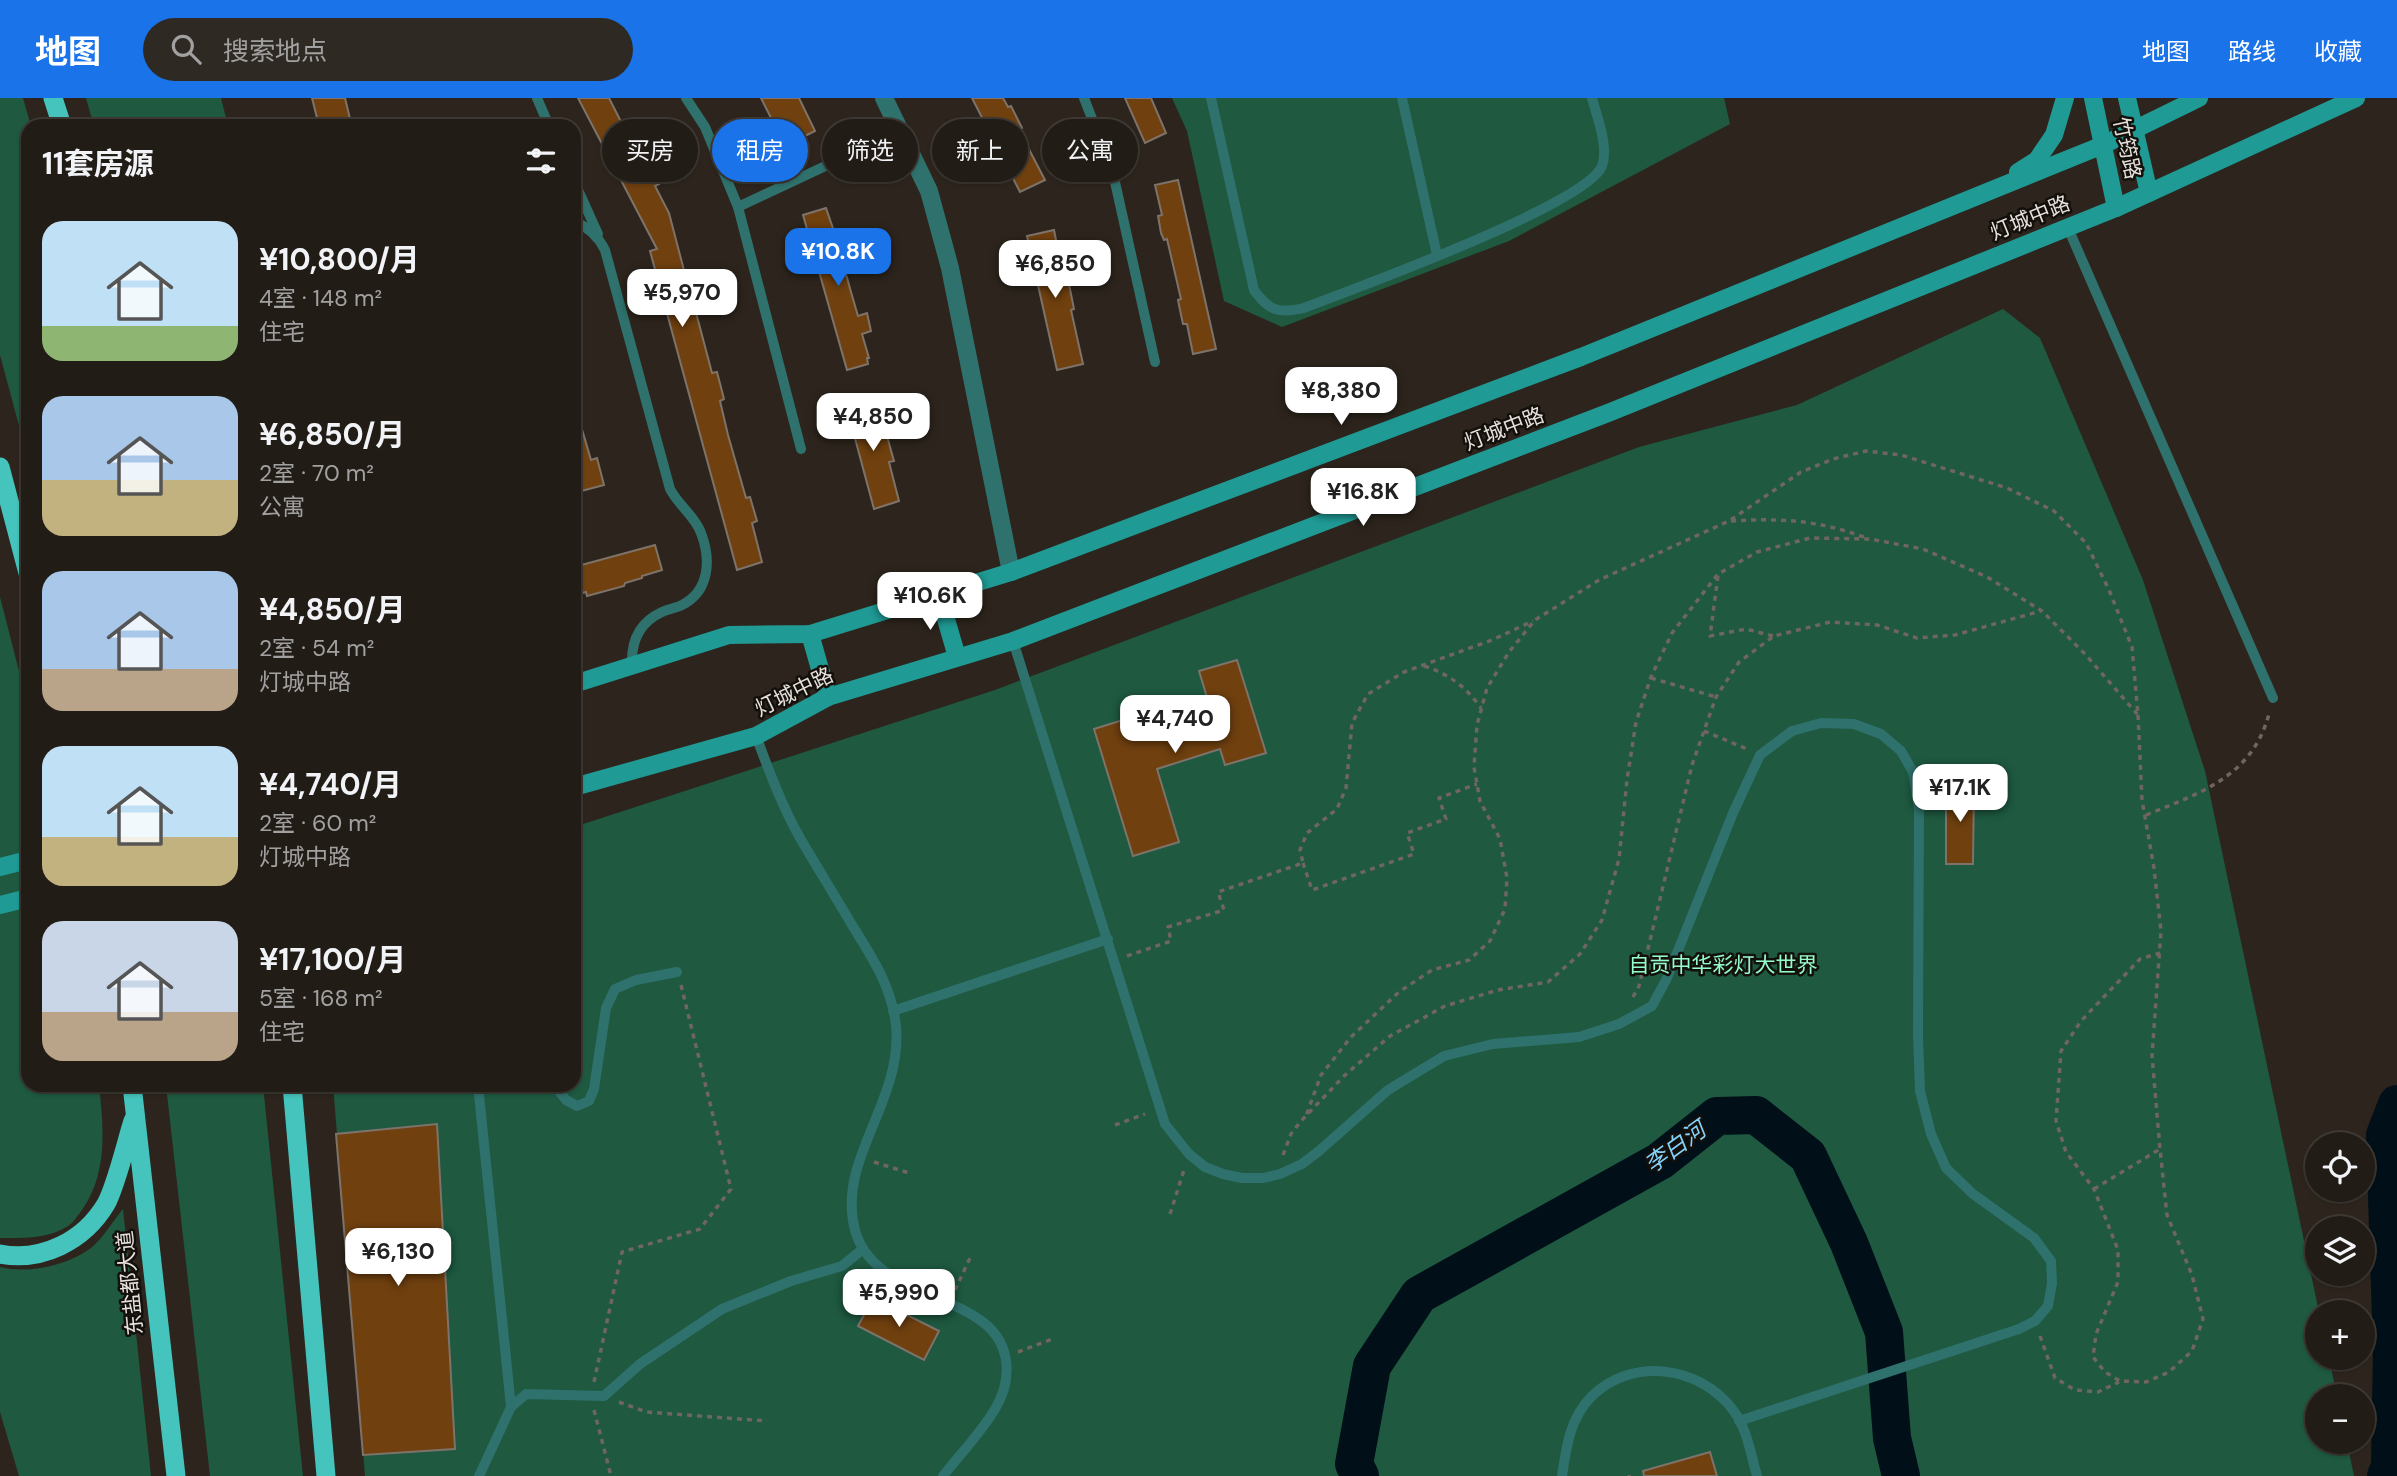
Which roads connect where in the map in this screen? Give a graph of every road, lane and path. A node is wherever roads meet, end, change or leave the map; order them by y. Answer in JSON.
{"nodes":[{"id":1,"x":54,"y":98,"type":"edge"},
{"id":2,"x":537,"y":98,"type":"edge"},
{"id":3,"x":686,"y":98,"type":"edge"},
{"id":4,"x":884,"y":98,"type":"edge"},
{"id":5,"x":1084,"y":98,"type":"edge"},
{"id":6,"x":1211,"y":98,"type":"edge"},
{"id":7,"x":1402,"y":98,"type":"edge"},
{"id":8,"x":1592,"y":98,"type":"edge"},
{"id":9,"x":2065,"y":98,"type":"edge"},
{"id":10,"x":2092,"y":98,"type":"edge"},
{"id":11,"x":2127,"y":98,"type":"edge"},
{"id":12,"x":2199,"y":98,"type":"edge"},
{"id":13,"x":2357,"y":98,"type":"edge"},
{"id":14,"x":60,"y":119,"type":"edge"},
{"id":15,"x":546,"y":119,"type":"edge"},
{"id":16,"x":894,"y":119,"type":"edge"},
{"id":17,"x":2134,"y":131,"type":"junction"},
{"id":18,"x":2103,"y":145,"type":"junction"},
{"id":19,"x":822,"y":168,"type":"edge"},
{"id":20,"x":918,"y":168,"type":"edge"},
{"id":21,"x":1989,"y":190,"type":"junction"},
{"id":22,"x":2149,"y":193,"type":"junction"},
{"id":23,"x":581,"y":197,"type":"edge"},
{"id":24,"x":738,"y":207,"type":"junction"},
{"id":25,"x":2116,"y":208,"type":"junction"},
{"id":26,"x":581,"y":225,"type":"edge"},
{"id":27,"x":2068,"y":228,"type":"junction"},
{"id":28,"x":600,"y":240,"type":"junction"},
{"id":29,"x":1437,"y":255,"type":"junction"},
{"id":30,"x":1155,"y":362,"type":"dead end"},
{"id":31,"x":801,"y":449,"type":"dead end"},
{"id":32,"x":0,"y":467,"type":"edge"},
{"id":33,"x":1729,"y":522,"type":"junction"},
{"id":34,"x":0,"y":529,"type":"edge"},
{"id":35,"x":1870,"y":539,"type":"junction"},
{"id":36,"x":21,"y":546,"type":"edge"},
{"id":37,"x":21,"y":558,"type":"edge"},
{"id":38,"x":1011,"y":572,"type":"junction"},
{"id":39,"x":1718,"y":574,"type":"junction"},
{"id":40,"x":939,"y":596,"type":"junction"},
{"id":41,"x":1535,"y":620,"type":"junction"},
{"id":42,"x":810,"y":634,"type":"junction"},
{"id":43,"x":1774,"y":636,"type":"dead end"},
{"id":44,"x":1013,"y":640,"type":"junction"},
{"id":45,"x":957,"y":657,"type":"junction"},
{"id":46,"x":632,"y":665,"type":"junction"},
{"id":47,"x":1422,"y":665,"type":"junction"},
{"id":48,"x":1650,"y":677,"type":"junction"},
{"id":49,"x":581,"y":682,"type":"edge"},
{"id":50,"x":828,"y":697,"type":"junction"},
{"id":51,"x":1716,"y":697,"type":"dead end"},
{"id":52,"x":2273,"y":698,"type":"joint"},
{"id":53,"x":1481,"y":709,"type":"junction"},
{"id":54,"x":2138,"y":715,"type":"junction"},
{"id":55,"x":1704,"y":731,"type":"dead end"},
{"id":56,"x":756,"y":736,"type":"junction"},
{"id":57,"x":1760,"y":755,"type":"junction"},
{"id":58,"x":1477,"y":784,"type":"junction"},
{"id":59,"x":581,"y":785,"type":"edge"},
{"id":60,"x":2145,"y":815,"type":"junction"},
{"id":61,"x":21,"y":862,"type":"edge"},
{"id":62,"x":1303,"y":863,"type":"junction"},
{"id":63,"x":0,"y":867,"type":"edge"},
{"id":64,"x":21,"y":900,"type":"edge"},
{"id":65,"x":0,"y":905,"type":"edge"},
{"id":66,"x":1108,"y":939,"type":"junction"},
{"id":67,"x":2160,"y":953,"type":"junction"},
{"id":68,"x":1114,"y":960,"type":"junction"},
{"id":69,"x":677,"y":972,"type":"joint"},
{"id":70,"x":893,"y":1011,"type":"junction"},
{"id":71,"x":133,"y":1092,"type":"edge"},
{"id":72,"x":293,"y":1092,"type":"edge"},
{"id":73,"x":479,"y":1092,"type":"edge"},
{"id":74,"x":560,"y":1092,"type":"edge"},
{"id":75,"x":1160,"y":1109,"type":"junction"},
{"id":76,"x":135,"y":1113,"type":"junction"},
{"id":77,"x":1306,"y":1116,"type":"junction"},
{"id":78,"x":1115,"y":1125,"type":"dead end"},
{"id":79,"x":2160,"y":1149,"type":"junction"},
{"id":80,"x":1189,"y":1154,"type":"junction"},
{"id":81,"x":861,"y":1158,"type":"junction"},
{"id":82,"x":912,"y":1174,"type":"dead end"},
{"id":83,"x":1280,"y":1174,"type":"junction"},
{"id":84,"x":2094,"y":1188,"type":"junction"},
{"id":85,"x":1170,"y":1214,"type":"dead end"},
{"id":86,"x":863,"y":1250,"type":"junction"},
{"id":87,"x":0,"y":1254,"type":"edge"},
{"id":88,"x":970,"y":1258,"type":"dead end"},
{"id":89,"x":948,"y":1304,"type":"junction"},
{"id":90,"x":2035,"y":1321,"type":"junction"},
{"id":91,"x":1055,"y":1338,"type":"dead end"},
{"id":92,"x":1006,"y":1356,"type":"junction"},
{"id":93,"x":2120,"y":1381,"type":"junction"},
{"id":94,"x":591,"y":1396,"type":"junction"},
{"id":95,"x":604,"y":1396,"type":"junction"},
{"id":96,"x":511,"y":1406,"type":"junction"},
{"id":97,"x":767,"y":1421,"type":"dead end"},
{"id":98,"x":1739,"y":1421,"type":"junction"},
{"id":99,"x":176,"y":1476,"type":"edge"},
{"id":100,"x":326,"y":1476,"type":"edge"},
{"id":101,"x":479,"y":1476,"type":"edge"},
{"id":102,"x":611,"y":1476,"type":"edge"},
{"id":103,"x":943,"y":1476,"type":"edge"},
{"id":104,"x":1562,"y":1476,"type":"edge"},
{"id":105,"x":1757,"y":1476,"type":"edge"}],
"edges":[{"from":1,"to":14,"type":"highway"},
{"from":2,"to":15,"type":"lane"},
{"from":3,"to":24,"type":"lane"},
{"from":4,"to":16,"type":"street"},
{"from":5,"to":30,"type":"lane"},
{"from":6,"to":29,"type":"lane"},
{"from":7,"to":29,"type":"lane"},
{"from":8,"to":29,"type":"lane"},
{"from":9,"to":21,"type":"main road"},
{"from":10,"to":18,"type":"main road","name":"竹筠路"},
{"from":11,"to":17,"type":"main road","name":"竹筠路"},
{"from":12,"to":17,"type":"main road","name":"灯城中路"},
{"from":13,"to":22,"type":"main road","name":"灯城中路"},
{"from":17,"to":18,"type":"main road","name":"灯城中路"},
{"from":17,"to":22,"type":"main road","name":"竹筠路"},
{"from":18,"to":21,"type":"main road","name":"灯城中路"},
{"from":18,"to":25,"type":"main road","name":"竹筠路"},
{"from":19,"to":24,"type":"lane"},
{"from":20,"to":38,"type":"street"},
{"from":21,"to":38,"type":"main road","name":"灯城中路"},
{"from":22,"to":25,"type":"main road","name":"灯城中路"},
{"from":23,"to":28,"type":"lane"},
{"from":24,"to":31,"type":"lane"},
{"from":25,"to":27,"type":"main road","name":"灯城中路"},
{"from":26,"to":28,"type":"lane"},
{"from":27,"to":44,"type":"main road","name":"灯城中路"},
{"from":27,"to":52,"type":"lane"},
{"from":28,"to":46,"type":"lane"},
{"from":32,"to":36,"type":"highway"},
{"from":33,"to":35,"type":"path"},
{"from":33,"to":41,"type":"path"},
{"from":33,"to":54,"type":"path"},
{"from":34,"to":37,"type":"highway"},
{"from":35,"to":39,"type":"path"},
{"from":35,"to":54,"type":"path"},
{"from":38,"to":40,"type":"main road","name":"灯城中路"},
{"from":39,"to":43,"type":"path"},
{"from":39,"to":48,"type":"path"},
{"from":40,"to":42,"type":"main road","name":"灯城中路"},
{"from":40,"to":45,"type":"main road"},
{"from":41,"to":47,"type":"path"},
{"from":41,"to":53,"type":"path"},
{"from":42,"to":46,"type":"main road","name":"灯城中路"},
{"from":42,"to":50,"type":"main road"},
{"from":44,"to":45,"type":"main road","name":"灯城中路"},
{"from":44,"to":66,"type":"lane"},
{"from":45,"to":50,"type":"main road","name":"灯城中路"},
{"from":46,"to":49,"type":"main road","name":"灯城中路"},
{"from":47,"to":53,"type":"path"},
{"from":47,"to":62,"type":"path"},
{"from":48,"to":51,"type":"path"},
{"from":48,"to":77,"type":"path"},
{"from":50,"to":56,"type":"main road","name":"灯城中路"},
{"from":52,"to":60,"type":"path"},
{"from":53,"to":58,"type":"path"},
{"from":54,"to":60,"type":"path"},
{"from":55,"to":57,"type":"path"},
{"from":56,"to":59,"type":"main road","name":"灯城中路"},
{"from":56,"to":70,"type":"lane"},
{"from":57,"to":83,"type":"lane"},
{"from":57,"to":90,"type":"lane"},
{"from":58,"to":62,"type":"path"},
{"from":58,"to":77,"type":"path"},
{"from":60,"to":67,"type":"path"},
{"from":61,"to":63,"type":"main road"},
{"from":62,"to":68,"type":"path"},
{"from":64,"to":65,"type":"main road"},
{"from":66,"to":68,"type":"lane"},
{"from":66,"to":70,"type":"lane"},
{"from":67,"to":79,"type":"path"},
{"from":67,"to":84,"type":"path"},
{"from":68,"to":75,"type":"lane"},
{"from":69,"to":74,"type":"lane"},
{"from":69,"to":94,"type":"path"},
{"from":70,"to":81,"type":"lane"},
{"from":71,"to":76,"type":"highway","name":"东盐都大道"},
{"from":72,"to":100,"type":"highway"},
{"from":73,"to":96,"type":"lane"},
{"from":75,"to":78,"type":"path"},
{"from":75,"to":80,"type":"lane"},
{"from":76,"to":87,"type":"highway"},
{"from":76,"to":99,"type":"highway","name":"东盐都大道"},
{"from":77,"to":83,"type":"path"},
{"from":79,"to":84,"type":"path"},
{"from":79,"to":93,"type":"path"},
{"from":80,"to":83,"type":"lane"},
{"from":80,"to":85,"type":"path"},
{"from":81,"to":82,"type":"path"},
{"from":81,"to":86,"type":"lane"},
{"from":84,"to":93,"type":"path"},
{"from":86,"to":89,"type":"lane"},
{"from":86,"to":95,"type":"lane"},
{"from":88,"to":89,"type":"path"},
{"from":89,"to":92,"type":"lane"},
{"from":90,"to":93,"type":"path"},
{"from":90,"to":98,"type":"lane"},
{"from":91,"to":92,"type":"path"},
{"from":92,"to":103,"type":"lane"},
{"from":94,"to":95,"type":"lane"},
{"from":94,"to":96,"type":"lane"},
{"from":94,"to":102,"type":"path"},
{"from":95,"to":97,"type":"path"},
{"from":96,"to":101,"type":"lane"},
{"from":98,"to":104,"type":"lane"},
{"from":98,"to":105,"type":"lane"}]}
